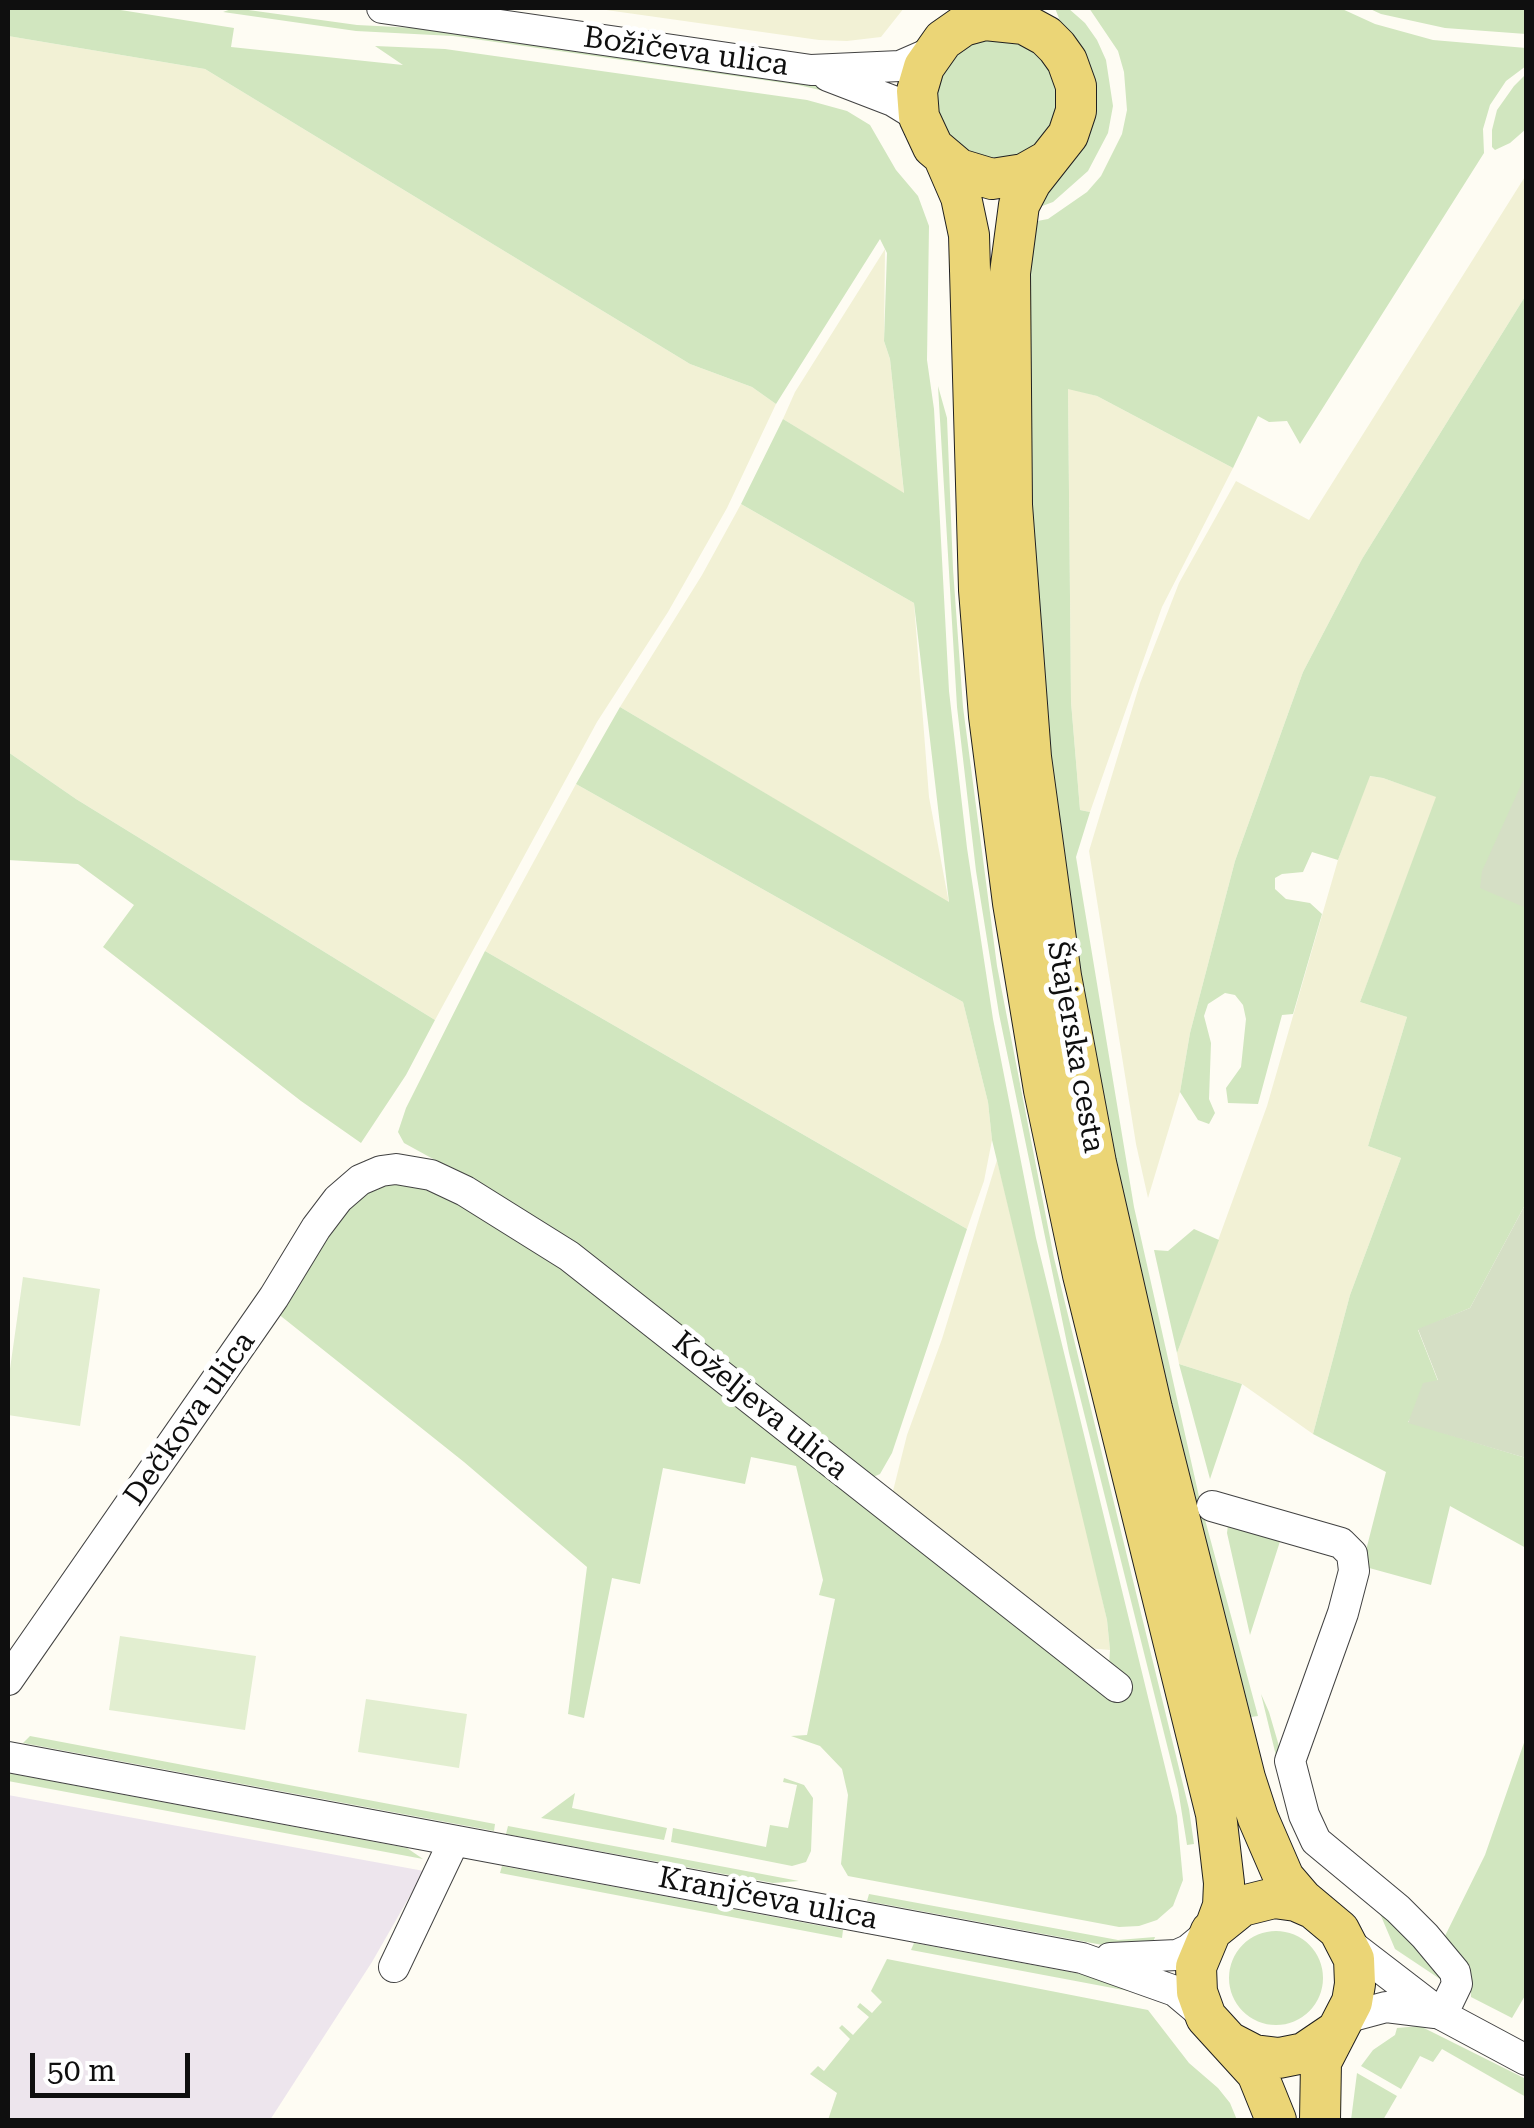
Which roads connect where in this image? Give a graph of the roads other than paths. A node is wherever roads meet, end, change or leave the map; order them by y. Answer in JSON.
{"nodes":[{"id":1,"x":382,"y":8,"type":"edge"},
{"id":2,"x":968,"y":17,"type":"edge"},
{"id":3,"x":1045,"y":24,"type":"edge"},
{"id":4,"x":932,"y":52,"type":"junction"},
{"id":5,"x":811,"y":70,"type":"junction"},
{"id":6,"x":919,"y":117,"type":"junction"},
{"id":7,"x":945,"y":160,"type":"junction"},
{"id":8,"x":1047,"y":161,"type":"junction"},
{"id":9,"x":381,"y":1170,"type":"joint"},
{"id":10,"x":1212,"y":1506,"type":"dead end"},
{"id":11,"x":8,"y":1680,"type":"edge"},
{"id":12,"x":1117,"y":1687,"type":"dead end"},
{"id":13,"x":8,"y":1758,"type":"edge"},
{"id":14,"x":454,"y":1841,"type":"junction"},
{"id":15,"x":1312,"y":1908,"type":"junction"},
{"id":16,"x":1214,"y":1928,"type":"junction"},
{"id":17,"x":1347,"y":1942,"type":"junction"},
{"id":18,"x":1082,"y":1958,"type":"junction"},
{"id":19,"x":394,"y":1967,"type":"dead end"},
{"id":20,"x":1442,"y":2015,"type":"junction"},
{"id":21,"x":1340,"y":2025,"type":"junction"},
{"id":22,"x":1217,"y":2029,"type":"junction"},
{"id":23,"x":1526,"y":2060,"type":"edge"},
{"id":24,"x":1276,"y":2120,"type":"edge"},
{"id":25,"x":1320,"y":2120,"type":"edge"}],
"edges":[{"from":1,"to":5,"type":"street","name":"Božičeva ulica"},
{"from":2,"to":3,"type":"main road","name":"Štajerska cesta"},
{"from":2,"to":4,"type":"main road","name":"Štajerska cesta"},
{"from":3,"to":8,"type":"main road","name":"Štajerska cesta"},
{"from":4,"to":5,"type":"street","name":"Božičeva ulica"},
{"from":4,"to":6,"type":"main road"},
{"from":5,"to":6,"type":"street","name":"Božičeva ulica"},
{"from":6,"to":7,"type":"main road","name":"Štajerska cesta"},
{"from":7,"to":8,"type":"main road"},
{"from":7,"to":16,"type":"main road","name":"Štajerska cesta"},
{"from":8,"to":15,"type":"main road","name":"Štajerska cesta"},
{"from":9,"to":11,"type":"street","name":"Dečkova ulica"},
{"from":9,"to":12,"type":"street","name":"Koželjeva ulica"},
{"from":10,"to":20,"type":"street"},
{"from":13,"to":14,"type":"street","name":"Kranjčeva ulica"},
{"from":14,"to":18,"type":"street","name":"Kranjčeva ulica"},
{"from":14,"to":19,"type":"street"},
{"from":15,"to":16,"type":"main road"},
{"from":15,"to":17,"type":"main road","name":"Štajerska cesta"},
{"from":16,"to":18,"type":"street","name":"Kranjčeva ulica"},
{"from":16,"to":22,"type":"main road","name":"Štajerska cesta"},
{"from":17,"to":20,"type":"street"},
{"from":17,"to":21,"type":"main road"},
{"from":18,"to":22,"type":"street","name":"Kranjčeva ulica"},
{"from":20,"to":21,"type":"street"},
{"from":20,"to":23,"type":"street"},
{"from":21,"to":22,"type":"main road"},
{"from":21,"to":25,"type":"main road"},
{"from":22,"to":24,"type":"main road","name":"Štajerska cesta"}]}
